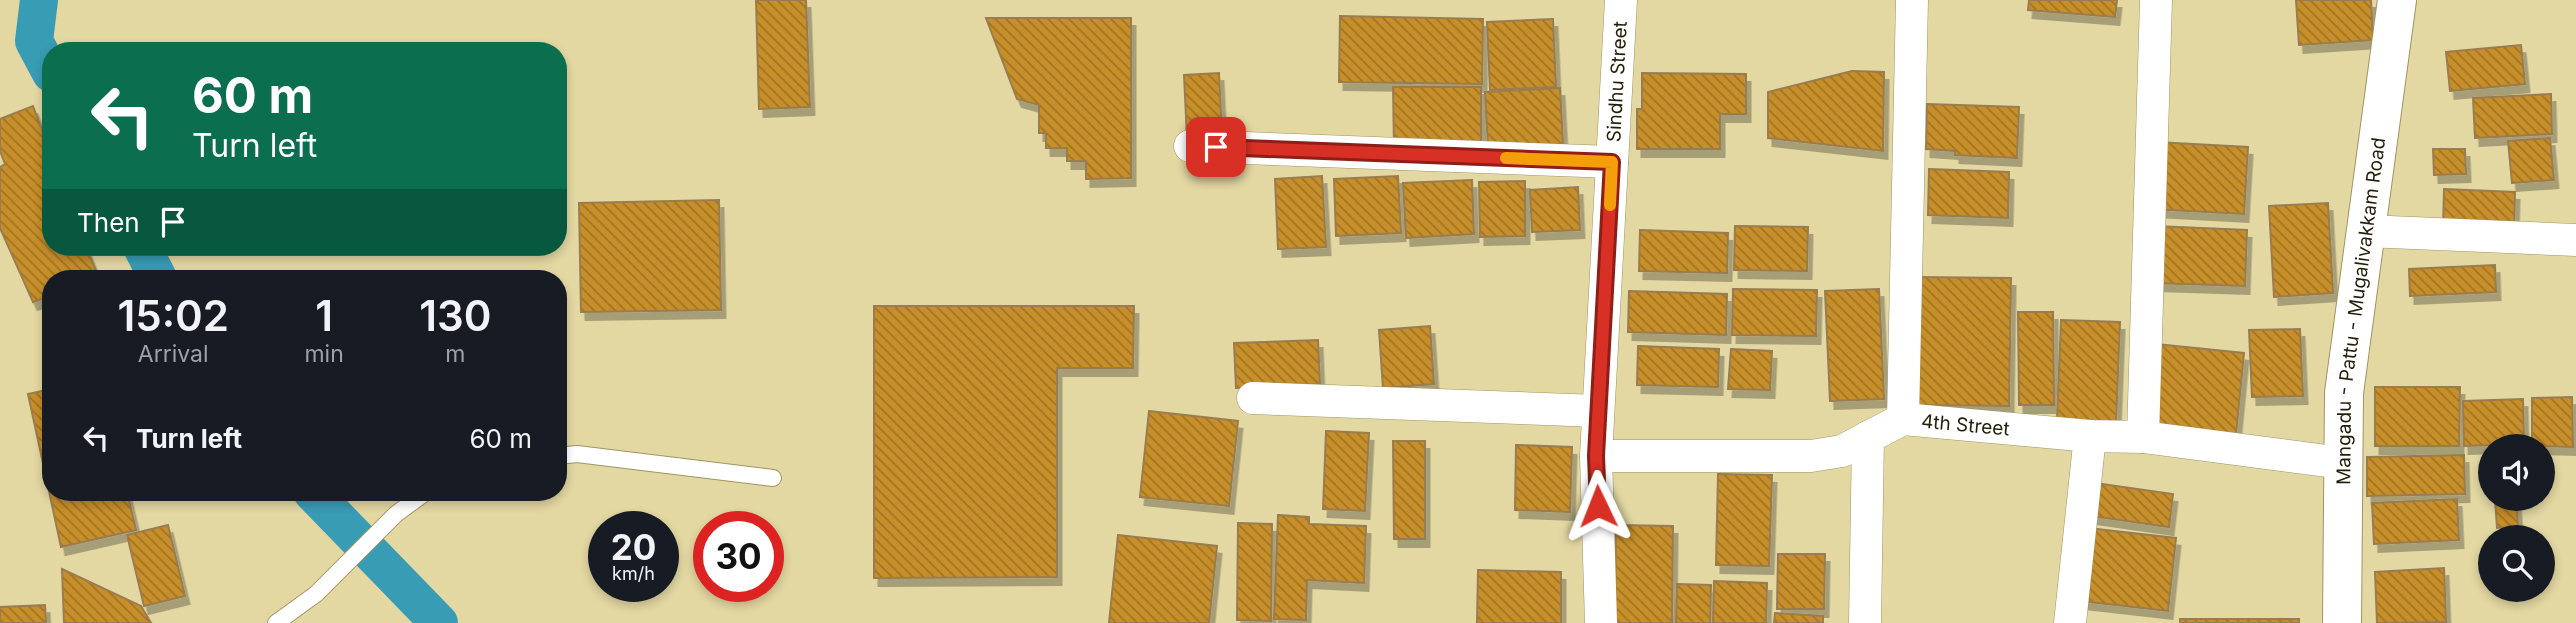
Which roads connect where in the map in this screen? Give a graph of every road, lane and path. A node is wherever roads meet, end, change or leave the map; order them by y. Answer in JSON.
{"nodes":[{"id":1,"x":1621,"y":0,"type":"edge"},
{"id":2,"x":1912,"y":0,"type":"edge"},
{"id":3,"x":2156,"y":0,"type":"edge"},
{"id":4,"x":2397,"y":0,"type":"edge"},
{"id":5,"x":1190,"y":146,"type":"dead end"},
{"id":6,"x":1612,"y":162,"type":"junction"},
{"id":7,"x":2366,"y":231,"type":"junction"},
{"id":8,"x":2576,"y":240,"type":"edge"},
{"id":9,"x":1253,"y":398,"type":"dead end"},
{"id":10,"x":1598,"y":411,"type":"junction"},
{"id":11,"x":1903,"y":419,"type":"junction"},
{"id":12,"x":2090,"y":436,"type":"junction"},
{"id":13,"x":2143,"y":437,"type":"junction"},
{"id":14,"x":1868,"y":438,"type":"junction"},
{"id":15,"x":567,"y":455,"type":"edge"},
{"id":16,"x":1596,"y":456,"type":"junction"},
{"id":17,"x":2342,"y":463,"type":"junction"},
{"id":18,"x":773,"y":478,"type":"dead end"},
{"id":19,"x":414,"y":501,"type":"edge"},
{"id":20,"x":276,"y":623,"type":"edge"},
{"id":21,"x":1601,"y":623,"type":"edge"},
{"id":22,"x":1865,"y":623,"type":"edge"},
{"id":23,"x":2070,"y":623,"type":"edge"},
{"id":24,"x":2342,"y":623,"type":"edge"}],
"edges":[{"from":1,"to":6,"type":"street","name":"Sindhu Street"},
{"from":2,"to":11,"type":"street"},
{"from":3,"to":13,"type":"street"},
{"from":4,"to":7,"type":"street","name":"Mangadu - Pattu - Mugalivakkam Road"},
{"from":5,"to":6,"type":"street"},
{"from":6,"to":10,"type":"street","name":"Sindhu Street"},
{"from":7,"to":8,"type":"street"},
{"from":7,"to":17,"type":"street","name":"Mangadu - Pattu - Mugalivakkam Road"},
{"from":9,"to":10,"type":"street"},
{"from":10,"to":16,"type":"street","name":"Sindhu Street"},
{"from":11,"to":12,"type":"street","name":"4th Street"},
{"from":11,"to":14,"type":"street","name":"4th Street"},
{"from":12,"to":13,"type":"street","name":"4th Street"},
{"from":12,"to":23,"type":"street"},
{"from":13,"to":17,"type":"street","name":"4th Street"},
{"from":14,"to":16,"type":"street","name":"4th Street"},
{"from":14,"to":22,"type":"street"},
{"from":15,"to":18,"type":"lane"},
{"from":16,"to":21,"type":"street","name":"Sindhu Street"},
{"from":17,"to":24,"type":"street","name":"Mangadu - Pattu - Mugalivakkam Road"},
{"from":19,"to":20,"type":"lane"}]}
